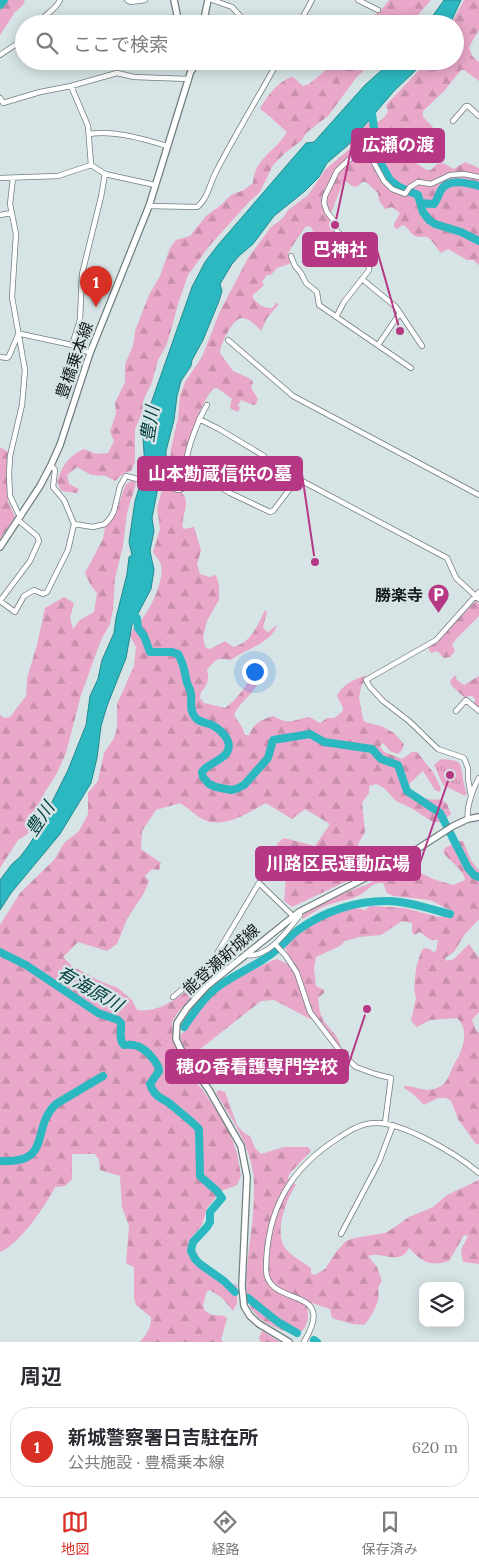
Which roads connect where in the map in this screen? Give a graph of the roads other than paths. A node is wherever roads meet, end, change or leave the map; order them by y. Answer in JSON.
{"nodes":[{"id":1,"x":60,"y":0,"type":"edge"},
{"id":2,"x":127,"y":0,"type":"edge"},
{"id":3,"x":145,"y":0,"type":"edge"},
{"id":4,"x":174,"y":0,"type":"edge"},
{"id":5,"x":210,"y":0,"type":"edge"},
{"id":6,"x":312,"y":0,"type":"edge"},
{"id":7,"x":358,"y":0,"type":"edge"},
{"id":8,"x":378,"y":10,"type":"dead end"},
{"id":9,"x":45,"y":15,"type":"edge"},
{"id":10,"x":177,"y":15,"type":"edge"},
{"id":11,"x":206,"y":15,"type":"edge"},
{"id":12,"x":240,"y":15,"type":"edge"},
{"id":13,"x":304,"y":15,"type":"edge"},
{"id":14,"x":15,"y":45,"type":"edge"},
{"id":15,"x":0,"y":55,"type":"edge"},
{"id":16,"x":192,"y":70,"type":"edge"},
{"id":17,"x":273,"y":70,"type":"edge"},
{"id":18,"x":189,"y":79,"type":"junction"},
{"id":19,"x":71,"y":86,"type":"junction"},
{"id":20,"x":0,"y":98,"type":"edge"},
{"id":21,"x":1,"y":104,"type":"edge"},
{"id":22,"x":479,"y":116,"type":"edge"},
{"id":23,"x":453,"y":122,"type":"dead end"},
{"id":24,"x":90,"y":134,"type":"junction"},
{"id":25,"x":167,"y":146,"type":"junction"},
{"id":26,"x":91,"y":165,"type":"junction"},
{"id":27,"x":105,"y":174,"type":"junction"},
{"id":28,"x":479,"y":177,"type":"edge"},
{"id":29,"x":0,"y":178,"type":"edge"},
{"id":30,"x":13,"y":178,"type":"junction"},
{"id":31,"x":155,"y":185,"type":"junction"},
{"id":32,"x":149,"y":206,"type":"junction"},
{"id":33,"x":12,"y":213,"type":"junction"},
{"id":34,"x":0,"y":215,"type":"edge"},
{"id":35,"x":291,"y":256,"type":"dead end"},
{"id":36,"x":362,"y":279,"type":"junction"},
{"id":37,"x":400,"y":313,"type":"junction"},
{"id":38,"x":336,"y":317,"type":"junction"},
{"id":39,"x":18,"y":335,"type":"junction"},
{"id":40,"x":228,"y":340,"type":"dead end"},
{"id":41,"x":72,"y":345,"type":"junction"},
{"id":42,"x":378,"y":345,"type":"junction"},
{"id":43,"x":422,"y":346,"type":"dead end"},
{"id":44,"x":90,"y":352,"type":"junction"},
{"id":45,"x":0,"y":357,"type":"edge"},
{"id":46,"x":411,"y":368,"type":"dead end"},
{"id":47,"x":207,"y":405,"type":"dead end"},
{"id":48,"x":199,"y":419,"type":"junction"},
{"id":49,"x":264,"y":456,"type":"dead end"},
{"id":50,"x":51,"y":465,"type":"junction"},
{"id":51,"x":190,"y":486,"type":"junction"},
{"id":52,"x":479,"y":495,"type":"edge"},
{"id":53,"x":19,"y":518,"type":"junction"},
{"id":54,"x":74,"y":524,"type":"junction"},
{"id":55,"x":0,"y":547,"type":"edge"},
{"id":56,"x":478,"y":596,"type":"edge"},
{"id":57,"x":0,"y":601,"type":"edge"},
{"id":58,"x":479,"y":710,"type":"edge"},
{"id":59,"x":456,"y":712,"type":"dead end"},
{"id":60,"x":479,"y":778,"type":"edge"},
{"id":61,"x":471,"y":796,"type":"junction"},
{"id":62,"x":479,"y":817,"type":"edge"},
{"id":63,"x":468,"y":819,"type":"junction"},
{"id":64,"x":296,"y":914,"type":"junction"},
{"id":65,"x":276,"y":945,"type":"junction"},
{"id":66,"x":245,"y":954,"type":"junction"},
{"id":67,"x":173,"y":997,"type":"dead end"},
{"id":68,"x":385,"y":1123,"type":"junction"},
{"id":69,"x":393,"y":1126,"type":"junction"},
{"id":70,"x":479,"y":1173,"type":"edge"},
{"id":71,"x":341,"y":1234,"type":"dead end"},
{"id":72,"x":289,"y":1342,"type":"edge"},
{"id":73,"x":304,"y":1342,"type":"edge"}],
"edges":[{"from":1,"to":9,"type":"street"},
{"from":2,"to":3,"type":"street"},
{"from":4,"to":10,"type":"main road"},
{"from":5,"to":11,"type":"main road"},
{"from":5,"to":12,"type":"street"},
{"from":6,"to":13,"type":"street"},
{"from":7,"to":8,"type":"street"},
{"from":14,"to":15,"type":"street"},
{"from":16,"to":18,"type":"main road","name":"豊橋乗本線"},
{"from":17,"to":32,"type":"street"},
{"from":18,"to":19,"type":"street"},
{"from":18,"to":25,"type":"main road","name":"豊橋乗本線"},
{"from":19,"to":21,"type":"street"},
{"from":19,"to":24,"type":"street"},
{"from":20,"to":21,"type":"street"},
{"from":22,"to":23,"type":"street"},
{"from":24,"to":25,"type":"street"},
{"from":24,"to":26,"type":"street"},
{"from":25,"to":31,"type":"main road","name":"豊橋乗本線"},
{"from":26,"to":27,"type":"street"},
{"from":26,"to":30,"type":"street"},
{"from":27,"to":31,"type":"street"},
{"from":27,"to":41,"type":"street"},
{"from":28,"to":36,"type":"street"},
{"from":29,"to":30,"type":"street"},
{"from":30,"to":33,"type":"street"},
{"from":31,"to":32,"type":"main road","name":"豊橋乗本線"},
{"from":32,"to":44,"type":"main road","name":"豊橋乗本線"},
{"from":33,"to":34,"type":"street"},
{"from":33,"to":39,"type":"street"},
{"from":35,"to":38,"type":"street"},
{"from":36,"to":37,"type":"street"},
{"from":36,"to":38,"type":"street"},
{"from":37,"to":42,"type":"street"},
{"from":37,"to":43,"type":"street"},
{"from":38,"to":42,"type":"street"},
{"from":39,"to":41,"type":"street"},
{"from":39,"to":45,"type":"street"},
{"from":39,"to":53,"type":"street"},
{"from":40,"to":52,"type":"street"},
{"from":41,"to":44,"type":"street"},
{"from":42,"to":46,"type":"street"},
{"from":44,"to":50,"type":"main road","name":"豊橋乗本線"},
{"from":47,"to":48,"type":"street"},
{"from":48,"to":49,"type":"street"},
{"from":48,"to":51,"type":"street"},
{"from":50,"to":53,"type":"main road","name":"豊橋乗本線"},
{"from":50,"to":54,"type":"street"},
{"from":51,"to":54,"type":"street"},
{"from":51,"to":56,"type":"street"},
{"from":53,"to":55,"type":"main road","name":"豊橋乗本線"},
{"from":53,"to":57,"type":"street"},
{"from":54,"to":57,"type":"street"},
{"from":56,"to":61,"type":"street"},
{"from":58,"to":59,"type":"street"},
{"from":60,"to":61,"type":"street"},
{"from":61,"to":63,"type":"street"},
{"from":62,"to":63,"type":"main road"},
{"from":63,"to":64,"type":"main road","name":"能登瀬新城線"},
{"from":64,"to":65,"type":"street"},
{"from":64,"to":66,"type":"main road","name":"能登瀬新城線"},
{"from":64,"to":67,"type":"street"},
{"from":65,"to":66,"type":"street"},
{"from":65,"to":68,"type":"street"},
{"from":66,"to":72,"type":"main road","name":"能登瀬新城線"},
{"from":68,"to":69,"type":"street"},
{"from":68,"to":73,"type":"street"},
{"from":69,"to":70,"type":"street"},
{"from":69,"to":71,"type":"street"}]}
